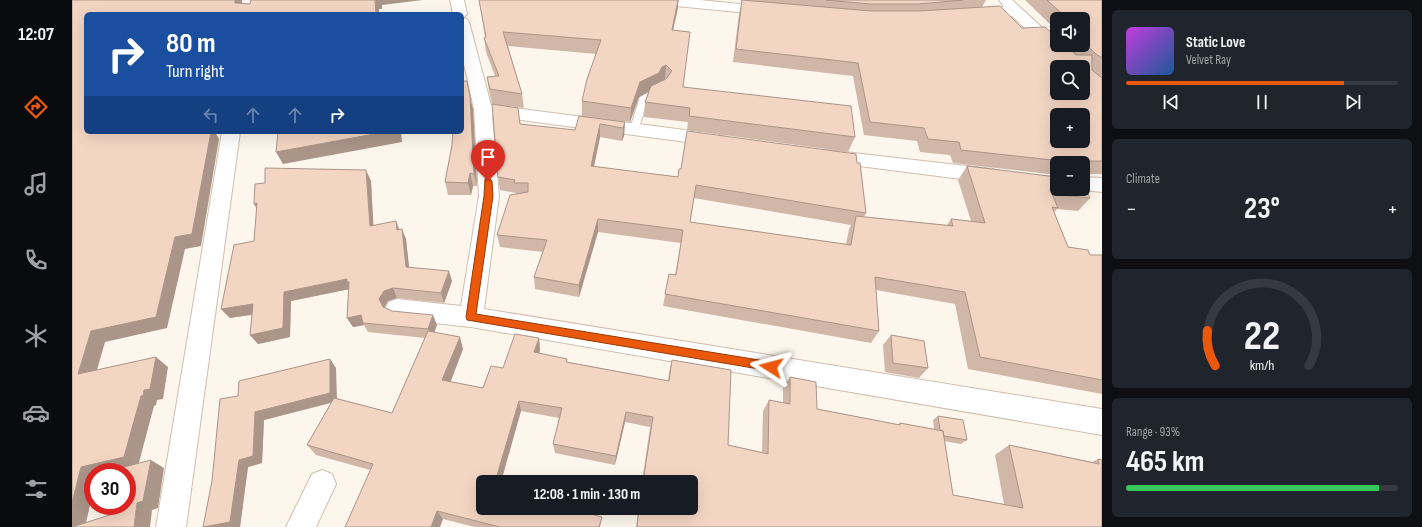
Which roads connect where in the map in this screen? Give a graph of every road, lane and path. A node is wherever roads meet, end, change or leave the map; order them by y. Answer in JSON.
{"nodes":[{"id":1,"x":457,"y":0,"type":"edge"},
{"id":2,"x":655,"y":0,"type":"edge"},
{"id":3,"x":1009,"y":6,"type":"edge"},
{"id":4,"x":460,"y":12,"type":"edge"},
{"id":5,"x":787,"y":13,"type":"edge"},
{"id":6,"x":960,"y":15,"type":"edge"},
{"id":7,"x":464,"y":30,"type":"edge"},
{"id":8,"x":1069,"y":60,"type":"edge"},
{"id":9,"x":665,"y":84,"type":"edge"},
{"id":10,"x":483,"y":109,"type":"junction"},
{"id":11,"x":634,"y":129,"type":"junction"},
{"id":12,"x":231,"y":134,"type":"edge"},
{"id":13,"x":737,"y":143,"type":"edge"},
{"id":14,"x":808,"y":153,"type":"edge"},
{"id":15,"x":1009,"y":178,"type":"edge"},
{"id":16,"x":1090,"y":184,"type":"edge"},
{"id":17,"x":1102,"y":185,"type":"edge"},
{"id":18,"x":397,"y":309,"type":"dead end"},
{"id":19,"x":471,"y":317,"type":"junction"},
{"id":20,"x":1102,"y":422,"type":"edge"},
{"id":21,"x":322,"y":484,"type":"dead end"},
{"id":22,"x":172,"y":527,"type":"edge"},
{"id":23,"x":300,"y":527,"type":"edge"}],
"edges":[{"from":1,"to":4,"type":"street"},
{"from":2,"to":5,"type":"street"},
{"from":3,"to":6,"type":"street"},
{"from":3,"to":8,"type":"street"},
{"from":7,"to":10,"type":"street"},
{"from":9,"to":11,"type":"lane"},
{"from":10,"to":11,"type":"street"},
{"from":10,"to":19,"type":"street"},
{"from":11,"to":13,"type":"street"},
{"from":12,"to":22,"type":"street"},
{"from":14,"to":15,"type":"street"},
{"from":16,"to":17,"type":"street"},
{"from":18,"to":19,"type":"street"},
{"from":19,"to":20,"type":"street"},
{"from":21,"to":23,"type":"street"}]}
